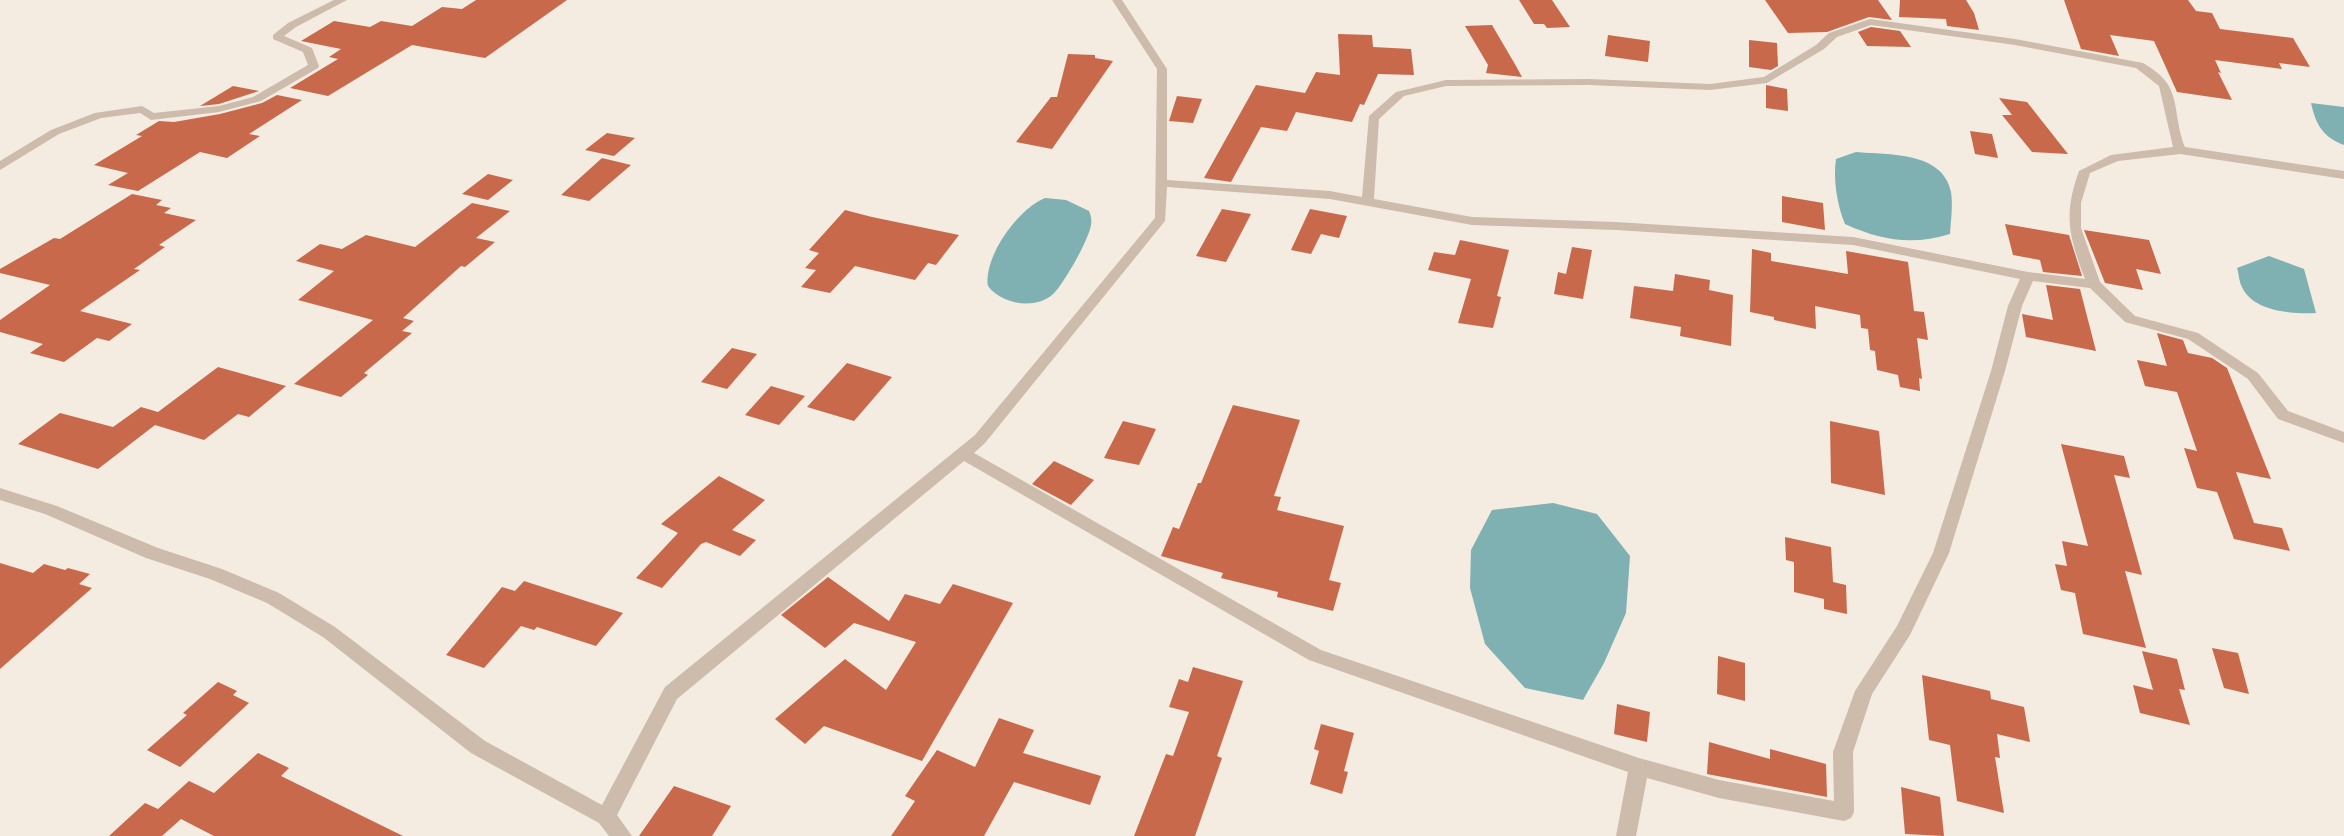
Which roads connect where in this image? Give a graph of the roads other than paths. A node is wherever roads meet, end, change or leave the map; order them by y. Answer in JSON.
{"nodes":[{"id":1,"x":342,"y":0,"type":"edge"},
{"id":2,"x":1117,"y":0,"type":"edge"},
{"id":3,"x":2180,"y":150,"type":"junction"},
{"id":4,"x":0,"y":166,"type":"edge"},
{"id":5,"x":2344,"y":175,"type":"edge"},
{"id":6,"x":1161,"y":183,"type":"junction"},
{"id":7,"x":1368,"y":201,"type":"junction"},
{"id":8,"x":2028,"y":276,"type":"junction"},
{"id":9,"x":2094,"y":284,"type":"junction"},
{"id":10,"x":2344,"y":438,"type":"edge"},
{"id":11,"x":962,"y":453,"type":"junction"},
{"id":12,"x":0,"y":494,"type":"edge"},
{"id":13,"x":1639,"y":767,"type":"junction"},
{"id":14,"x":606,"y":817,"type":"junction"},
{"id":15,"x":622,"y":836,"type":"edge"},
{"id":16,"x":1626,"y":836,"type":"edge"}],
"edges":[{"from":1,"to":4,"type":"street"},
{"from":2,"to":6,"type":"street"},
{"from":3,"to":5,"type":"street"},
{"from":3,"to":7,"type":"street"},
{"from":3,"to":9,"type":"street"},
{"from":6,"to":7,"type":"street"},
{"from":6,"to":11,"type":"street"},
{"from":7,"to":8,"type":"street"},
{"from":8,"to":9,"type":"street"},
{"from":8,"to":13,"type":"street"},
{"from":9,"to":10,"type":"street"},
{"from":11,"to":13,"type":"street"},
{"from":11,"to":14,"type":"street"},
{"from":12,"to":14,"type":"street"},
{"from":13,"to":16,"type":"street"},
{"from":14,"to":15,"type":"street"}]}
